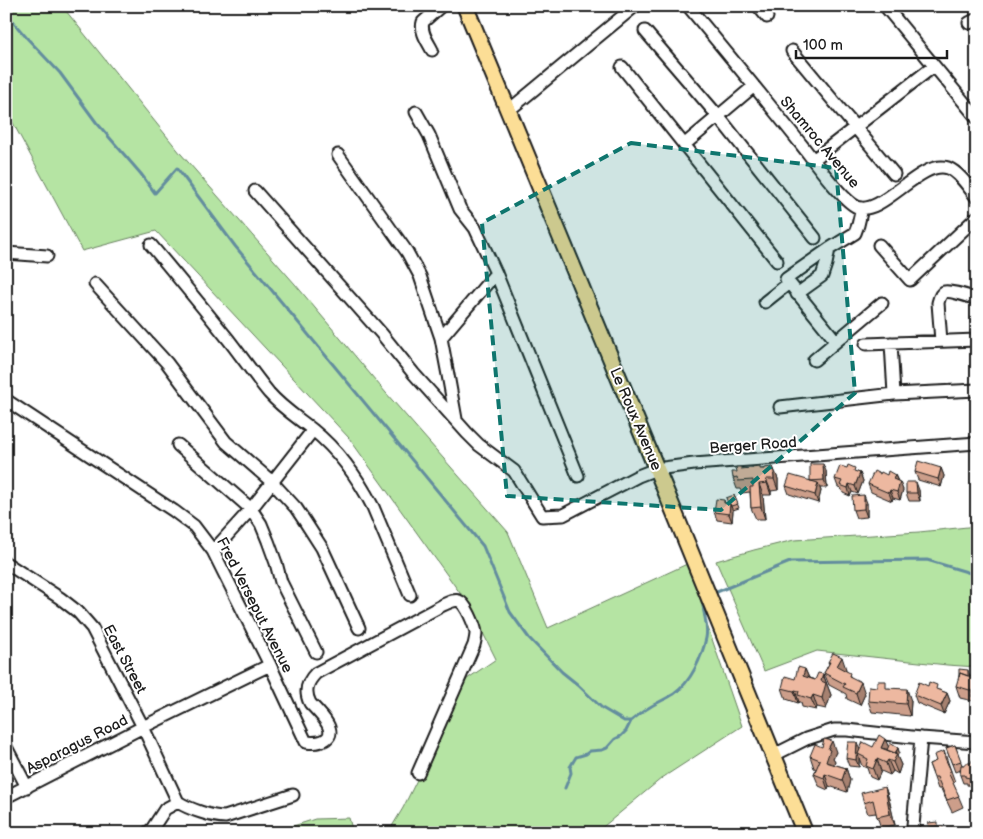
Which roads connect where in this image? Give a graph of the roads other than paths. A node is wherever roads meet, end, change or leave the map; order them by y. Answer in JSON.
{"nodes":[{"id":1,"x":441,"y":6,"type":"edge"},
{"id":2,"x":464,"y":6,"type":"edge"},
{"id":3,"x":635,"y":6,"type":"edge"},
{"id":4,"x":688,"y":6,"type":"edge"},
{"id":5,"x":758,"y":6,"type":"edge"},
{"id":6,"x":885,"y":6,"type":"edge"},
{"id":7,"x":767,"y":17,"type":"dead end"},
{"id":8,"x":645,"y":31,"type":"dead end"},
{"id":9,"x":432,"y":50,"type":"dead end"},
{"id":10,"x":792,"y":51,"type":"dead end"},
{"id":11,"x":622,"y":66,"type":"dead end"},
{"id":12,"x":934,"y":66,"type":"junction"},
{"id":13,"x":754,"y":86,"type":"junction"},
{"id":14,"x":508,"y":111,"type":"junction"},
{"id":15,"x":416,"y":112,"type":"dead end"},
{"id":16,"x":718,"y":116,"type":"junction"},
{"id":17,"x":977,"y":118,"type":"edge"},
{"id":18,"x":855,"y":126,"type":"junction"},
{"id":19,"x":684,"y":145,"type":"junction"},
{"id":20,"x":338,"y":155,"type":"dead end"},
{"id":21,"x":813,"y":160,"type":"junction"},
{"id":22,"x":894,"y":174,"type":"dead end"},
{"id":23,"x":255,"y":191,"type":"dead end"},
{"id":24,"x":977,"y":198,"type":"edge"},
{"id":25,"x":862,"y":208,"type":"junction"},
{"id":26,"x":977,"y":217,"type":"edge"},
{"id":27,"x":815,"y":238,"type":"dead end"},
{"id":28,"x":151,"y":245,"type":"dead end"},
{"id":29,"x":879,"y":245,"type":"dead end"},
{"id":30,"x":829,"y":249,"type":"junction"},
{"id":31,"x":6,"y":253,"type":"edge"},
{"id":32,"x":47,"y":256,"type":"dead end"},
{"id":33,"x":777,"y":261,"type":"dead end"},
{"id":34,"x":496,"y":274,"type":"junction"},
{"id":35,"x":787,"y":281,"type":"junction"},
{"id":36,"x":95,"y":284,"type":"dead end"},
{"id":37,"x":797,"y":294,"type":"junction"},
{"id":38,"x":977,"y":299,"type":"edge"},
{"id":39,"x":765,"y":302,"type":"dead end"},
{"id":40,"x":882,"y":302,"type":"dead end"},
{"id":41,"x":441,"y":338,"type":"junction"},
{"id":42,"x":977,"y":340,"type":"edge"},
{"id":43,"x":941,"y":341,"type":"junction"},
{"id":44,"x":836,"y":342,"type":"junction"},
{"id":45,"x":891,"y":343,"type":"junction"},
{"id":46,"x":866,"y":344,"type":"dead end"},
{"id":47,"x":814,"y":360,"type":"dead end"},
{"id":48,"x":977,"y":390,"type":"edge"},
{"id":49,"x":894,"y":394,"type":"junction"},
{"id":50,"x":6,"y":400,"type":"edge"},
{"id":51,"x":780,"y":406,"type":"dead end"},
{"id":52,"x":456,"y":419,"type":"junction"},
{"id":53,"x":313,"y":430,"type":"junction"},
{"id":54,"x":977,"y":443,"type":"edge"},
{"id":55,"x":178,"y":445,"type":"dead end"},
{"id":56,"x":656,"y":469,"type":"junction"},
{"id":57,"x":578,"y":476,"type":"dead end"},
{"id":58,"x":272,"y":482,"type":"junction"},
{"id":59,"x":251,"y":509,"type":"junction"},
{"id":60,"x":214,"y":551,"type":"junction"},
{"id":61,"x":6,"y":563,"type":"edge"},
{"id":62,"x":410,"y":594,"type":"dead end"},
{"id":63,"x":359,"y":628,"type":"dead end"},
{"id":64,"x":316,"y":652,"type":"dead end"},
{"id":65,"x":270,"y":665,"type":"junction"},
{"id":66,"x":143,"y":727,"type":"junction"},
{"id":67,"x":921,"y":738,"type":"junction"},
{"id":68,"x":977,"y":742,"type":"edge"},
{"id":69,"x":6,"y":747,"type":"edge"},
{"id":70,"x":774,"y":755,"type":"junction"},
{"id":71,"x":418,"y":772,"type":"dead end"},
{"id":72,"x":27,"y":787,"type":"junction"},
{"id":73,"x":293,"y":795,"type":"dead end"},
{"id":74,"x":6,"y":797,"type":"edge"},
{"id":75,"x":178,"y":802,"type":"junction"},
{"id":76,"x":147,"y":833,"type":"edge"},
{"id":77,"x":805,"y":833,"type":"edge"},
{"id":78,"x":913,"y":833,"type":"edge"}],
"edges":[{"from":1,"to":9,"type":"street"},
{"from":2,"to":14,"type":"main road","name":"Le Roux Avenue"},
{"from":3,"to":14,"type":"street"},
{"from":4,"to":13,"type":"street","name":"Shamroc Avenue"},
{"from":5,"to":7,"type":"street"},
{"from":6,"to":12,"type":"street"},
{"from":8,"to":16,"type":"street"},
{"from":10,"to":18,"type":"street"},
{"from":11,"to":19,"type":"street"},
{"from":12,"to":17,"type":"street"},
{"from":12,"to":18,"type":"street"},
{"from":13,"to":16,"type":"street"},
{"from":13,"to":21,"type":"street","name":"Shamroc Avenue"},
{"from":14,"to":56,"type":"main road","name":"Le Roux Avenue"},
{"from":15,"to":34,"type":"street"},
{"from":16,"to":19,"type":"street"},
{"from":16,"to":27,"type":"street"},
{"from":18,"to":21,"type":"street"},
{"from":18,"to":22,"type":"street"},
{"from":19,"to":33,"type":"street"},
{"from":20,"to":41,"type":"street"},
{"from":21,"to":25,"type":"street","name":"Shamroc Avenue"},
{"from":23,"to":52,"type":"street"},
{"from":24,"to":25,"type":"street","name":"Shamroc Avenue"},
{"from":25,"to":30,"type":"street"},
{"from":26,"to":29,"type":"street"},
{"from":28,"to":53,"type":"street"},
{"from":30,"to":35,"type":"street"},
{"from":30,"to":37,"type":"street"},
{"from":31,"to":32,"type":"street"},
{"from":34,"to":41,"type":"street"},
{"from":34,"to":57,"type":"street"},
{"from":35,"to":37,"type":"street"},
{"from":35,"to":39,"type":"street"},
{"from":36,"to":58,"type":"street"},
{"from":37,"to":44,"type":"street"},
{"from":38,"to":43,"type":"street"},
{"from":40,"to":44,"type":"street"},
{"from":41,"to":52,"type":"street"},
{"from":42,"to":43,"type":"street"},
{"from":43,"to":45,"type":"street"},
{"from":44,"to":47,"type":"street"},
{"from":45,"to":46,"type":"street"},
{"from":45,"to":49,"type":"street"},
{"from":48,"to":49,"type":"street"},
{"from":49,"to":51,"type":"street"},
{"from":50,"to":60,"type":"street","name":"Fred Verseput Avenue"},
{"from":52,"to":56,"type":"street","name":"Berger Road"},
{"from":53,"to":58,"type":"street"},
{"from":53,"to":62,"type":"street"},
{"from":54,"to":56,"type":"street","name":"Berger Road"},
{"from":55,"to":59,"type":"street"},
{"from":56,"to":70,"type":"main road","name":"Le Roux Avenue"},
{"from":58,"to":59,"type":"street"},
{"from":58,"to":63,"type":"street"},
{"from":59,"to":60,"type":"street"},
{"from":59,"to":64,"type":"street"},
{"from":60,"to":65,"type":"street","name":"Fred Verseput Avenue"},
{"from":61,"to":66,"type":"street","name":"East Street"},
{"from":65,"to":66,"type":"street","name":"Asparagus Road"},
{"from":65,"to":71,"type":"street","name":"Fred Verseput Avenue"},
{"from":66,"to":72,"type":"street","name":"Asparagus Road"},
{"from":66,"to":75,"type":"street","name":"East Street"},
{"from":67,"to":68,"type":"street"},
{"from":67,"to":70,"type":"street"},
{"from":67,"to":78,"type":"street"},
{"from":69,"to":72,"type":"street"},
{"from":70,"to":77,"type":"main road","name":"Le Roux Avenue"},
{"from":72,"to":74,"type":"street","name":"Asparagus Road"},
{"from":73,"to":75,"type":"street"},
{"from":75,"to":76,"type":"street"}]}
